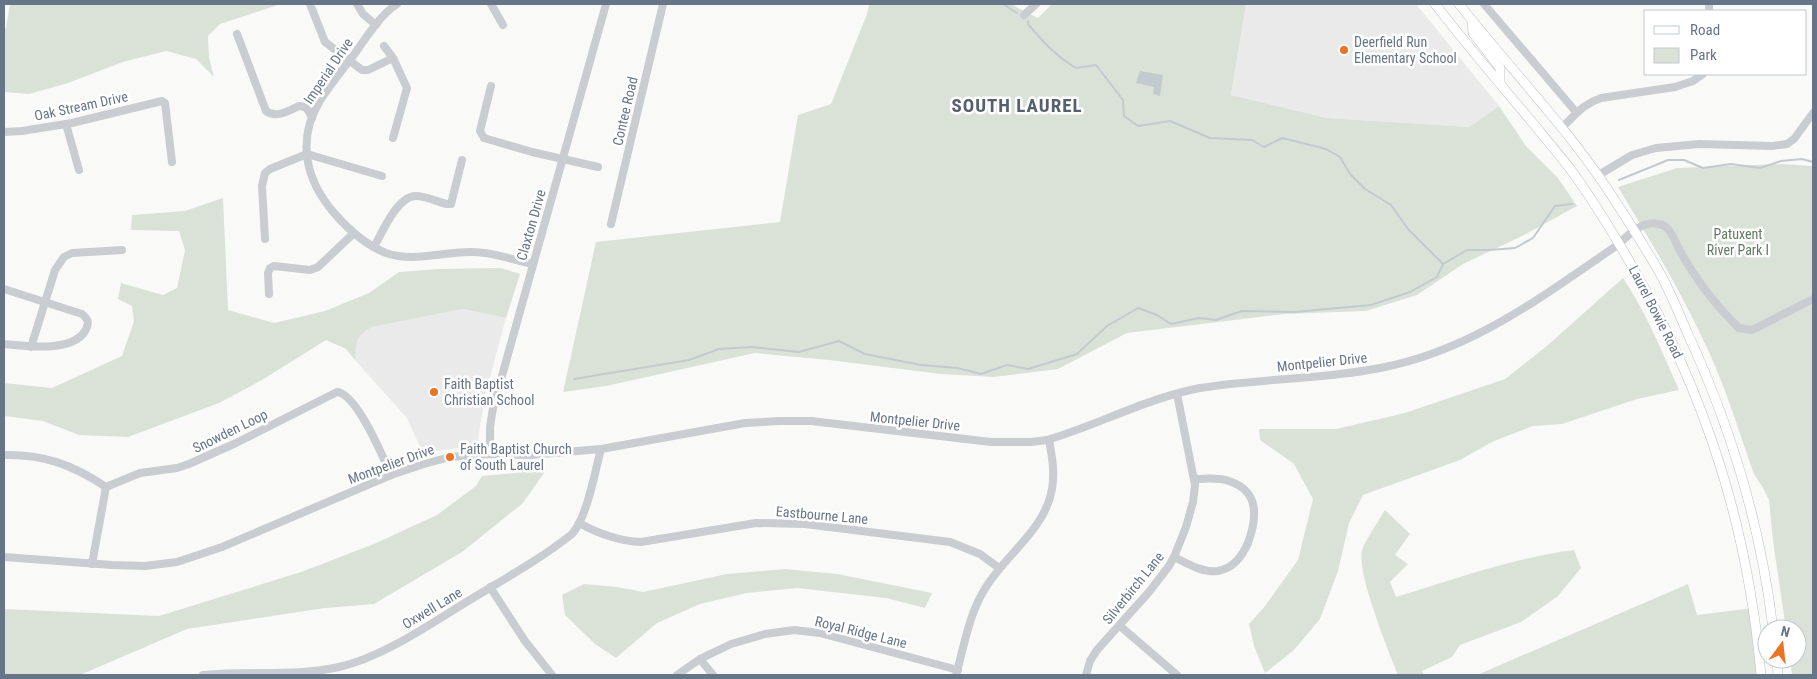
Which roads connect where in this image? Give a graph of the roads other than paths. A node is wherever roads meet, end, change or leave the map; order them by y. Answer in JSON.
{"nodes":[{"id":1,"x":310,"y":4,"type":"edge"},
{"id":2,"x":357,"y":4,"type":"edge"},
{"id":3,"x":397,"y":4,"type":"edge"},
{"id":4,"x":490,"y":4,"type":"edge"},
{"id":5,"x":606,"y":4,"type":"edge"},
{"id":6,"x":664,"y":4,"type":"edge"},
{"id":7,"x":1036,"y":4,"type":"edge"},
{"id":8,"x":1435,"y":4,"type":"edge"},
{"id":9,"x":1459,"y":4,"type":"edge"},
{"id":10,"x":1484,"y":4,"type":"edge"},
{"id":11,"x":1024,"y":15,"type":"dead end"},
{"id":12,"x":1472,"y":21,"type":"junction"},
{"id":13,"x":376,"y":25,"type":"junction"},
{"id":14,"x":503,"y":25,"type":"dead end"},
{"id":15,"x":237,"y":34,"type":"dead end"},
{"id":16,"x":384,"y":46,"type":"dead end"},
{"id":17,"x":393,"y":58,"type":"junction"},
{"id":18,"x":349,"y":61,"type":"junction"},
{"id":19,"x":1702,"y":75,"type":"edge"},
{"id":20,"x":1500,"y":84,"type":"junction"},
{"id":21,"x":490,"y":86,"type":"dead end"},
{"id":22,"x":1576,"y":112,"type":"junction"},
{"id":23,"x":1813,"y":113,"type":"edge"},
{"id":24,"x":312,"y":118,"type":"junction"},
{"id":25,"x":66,"y":124,"type":"junction"},
{"id":26,"x":1562,"y":128,"type":"junction"},
{"id":27,"x":4,"y":132,"type":"edge"},
{"id":28,"x":393,"y":138,"type":"dead end"},
{"id":29,"x":307,"y":154,"type":"junction"},
{"id":30,"x":562,"y":159,"type":"junction"},
{"id":31,"x":462,"y":160,"type":"dead end"},
{"id":32,"x":172,"y":162,"type":"dead end"},
{"id":33,"x":598,"y":167,"type":"dead end"},
{"id":34,"x":79,"y":170,"type":"dead end"},
{"id":35,"x":382,"y":176,"type":"dead end"},
{"id":36,"x":1597,"y":176,"type":"junction"},
{"id":37,"x":611,"y":224,"type":"dead end"},
{"id":38,"x":1633,"y":230,"type":"junction"},
{"id":39,"x":354,"y":233,"type":"junction"},
{"id":40,"x":265,"y":239,"type":"dead end"},
{"id":41,"x":1620,"y":244,"type":"junction"},
{"id":42,"x":374,"y":247,"type":"junction"},
{"id":43,"x":122,"y":250,"type":"dead end"},
{"id":44,"x":533,"y":264,"type":"junction"},
{"id":45,"x":4,"y":289,"type":"edge"},
{"id":46,"x":269,"y":294,"type":"dead end"},
{"id":47,"x":1813,"y":299,"type":"edge"},
{"id":48,"x":45,"y":302,"type":"junction"},
{"id":49,"x":4,"y":344,"type":"edge"},
{"id":50,"x":31,"y":347,"type":"junction"},
{"id":51,"x":1177,"y":394,"type":"junction"},
{"id":52,"x":1049,"y":440,"type":"junction"},
{"id":53,"x":601,"y":449,"type":"junction"},
{"id":54,"x":490,"y":454,"type":"junction"},
{"id":55,"x":4,"y":455,"type":"edge"},
{"id":56,"x":391,"y":475,"type":"junction"},
{"id":57,"x":1195,"y":479,"type":"junction"},
{"id":58,"x":106,"y":487,"type":"junction"},
{"id":59,"x":579,"y":524,"type":"junction"},
{"id":60,"x":4,"y":557,"type":"edge"},
{"id":61,"x":1174,"y":557,"type":"junction"},
{"id":62,"x":92,"y":564,"type":"junction"},
{"id":63,"x":999,"y":568,"type":"junction"},
{"id":64,"x":490,"y":588,"type":"junction"},
{"id":65,"x":1771,"y":619,"type":"edge"},
{"id":66,"x":1120,"y":626,"type":"junction"},
{"id":67,"x":700,"y":660,"type":"junction"},
{"id":68,"x":341,"y":666,"type":"junction"},
{"id":69,"x":957,"y":672,"type":"edge"},
{"id":70,"x":203,"y":675,"type":"edge"},
{"id":71,"x":235,"y":675,"type":"edge"},
{"id":72,"x":343,"y":675,"type":"edge"},
{"id":73,"x":552,"y":675,"type":"edge"},
{"id":74,"x":676,"y":675,"type":"edge"},
{"id":75,"x":713,"y":675,"type":"edge"},
{"id":76,"x":1086,"y":675,"type":"edge"},
{"id":77,"x":1177,"y":675,"type":"edge"},
{"id":78,"x":1761,"y":675,"type":"edge"}],
"edges":[{"from":1,"to":18,"type":"street"},
{"from":2,"to":13,"type":"street"},
{"from":3,"to":13,"type":"street","name":"Imperial Drive"},
{"from":4,"to":14,"type":"street"},
{"from":5,"to":30,"type":"street","name":"Claxton Drive"},
{"from":6,"to":37,"type":"street","name":"Contee Road"},
{"from":7,"to":11,"type":"street"},
{"from":8,"to":20,"type":"main road","name":"Laurel Bowie Road"},
{"from":9,"to":12,"type":"main road","name":"Laurel Bowie Road"},
{"from":10,"to":22,"type":"street"},
{"from":12,"to":20,"type":"main road"},
{"from":12,"to":26,"type":"main road","name":"Laurel Bowie Road"},
{"from":13,"to":18,"type":"street","name":"Imperial Drive"},
{"from":15,"to":24,"type":"street"},
{"from":16,"to":17,"type":"street"},
{"from":17,"to":18,"type":"street"},
{"from":17,"to":28,"type":"street"},
{"from":18,"to":24,"type":"street","name":"Imperial Drive"},
{"from":19,"to":22,"type":"street"},
{"from":20,"to":41,"type":"main road","name":"Laurel Bowie Road"},
{"from":21,"to":30,"type":"street"},
{"from":22,"to":26,"type":"street"},
{"from":23,"to":36,"type":"street"},
{"from":24,"to":29,"type":"street","name":"Imperial Drive"},
{"from":25,"to":27,"type":"street","name":"Oak Stream Drive"},
{"from":25,"to":32,"type":"street","name":"Oak Stream Drive"},
{"from":25,"to":34,"type":"street"},
{"from":26,"to":36,"type":"main road","name":"Laurel Bowie Road"},
{"from":29,"to":35,"type":"street"},
{"from":29,"to":39,"type":"street","name":"Imperial Drive"},
{"from":29,"to":40,"type":"street"},
{"from":30,"to":33,"type":"street"},
{"from":30,"to":44,"type":"street","name":"Claxton Drive"},
{"from":31,"to":42,"type":"street"},
{"from":36,"to":38,"type":"main road","name":"Laurel Bowie Road"},
{"from":38,"to":41,"type":"street","name":"Montpelier Drive"},
{"from":38,"to":47,"type":"street"},
{"from":38,"to":65,"type":"main road","name":"Laurel Bowie Road"},
{"from":39,"to":42,"type":"street","name":"Imperial Drive"},
{"from":39,"to":46,"type":"street"},
{"from":41,"to":51,"type":"street","name":"Montpelier Drive"},
{"from":41,"to":78,"type":"main road","name":"Laurel Bowie Road"},
{"from":42,"to":44,"type":"street","name":"Imperial Drive"},
{"from":43,"to":48,"type":"street"},
{"from":44,"to":54,"type":"street","name":"Claxton Drive"},
{"from":45,"to":48,"type":"street"},
{"from":48,"to":50,"type":"street"},
{"from":48,"to":50,"type":"street"},
{"from":49,"to":50,"type":"street"},
{"from":51,"to":52,"type":"street","name":"Montpelier Drive"},
{"from":51,"to":57,"type":"street","name":"Silverbirch Lane"},
{"from":52,"to":53,"type":"street","name":"Montpelier Drive"},
{"from":52,"to":63,"type":"street"},
{"from":53,"to":54,"type":"street","name":"Montpelier Drive"},
{"from":53,"to":59,"type":"street","name":"Oxwell Lane"},
{"from":54,"to":56,"type":"street","name":"Montpelier Drive"},
{"from":55,"to":58,"type":"street"},
{"from":56,"to":58,"type":"street","name":"Snowden Loop"},
{"from":56,"to":62,"type":"street","name":"Montpelier Drive"},
{"from":57,"to":61,"type":"street","name":"Silverbirch Lane"},
{"from":57,"to":61,"type":"street"},
{"from":58,"to":62,"type":"street"},
{"from":59,"to":63,"type":"street","name":"Eastbourne Lane"},
{"from":59,"to":64,"type":"street","name":"Oxwell Lane"},
{"from":60,"to":62,"type":"street","name":"Montpelier Drive"},
{"from":61,"to":66,"type":"street","name":"Silverbirch Lane"},
{"from":63,"to":69,"type":"street"},
{"from":64,"to":68,"type":"street","name":"Oxwell Lane"},
{"from":64,"to":73,"type":"street"},
{"from":66,"to":76,"type":"street","name":"Silverbirch Lane"},
{"from":66,"to":77,"type":"street"},
{"from":67,"to":69,"type":"street","name":"Royal Ridge Lane"},
{"from":67,"to":74,"type":"street","name":"Royal Ridge Lane"},
{"from":67,"to":75,"type":"street"},
{"from":68,"to":71,"type":"street","name":"Oxwell Lane"},
{"from":68,"to":72,"type":"street"},
{"from":70,"to":71,"type":"street","name":"Oxwell Lane"}]}
